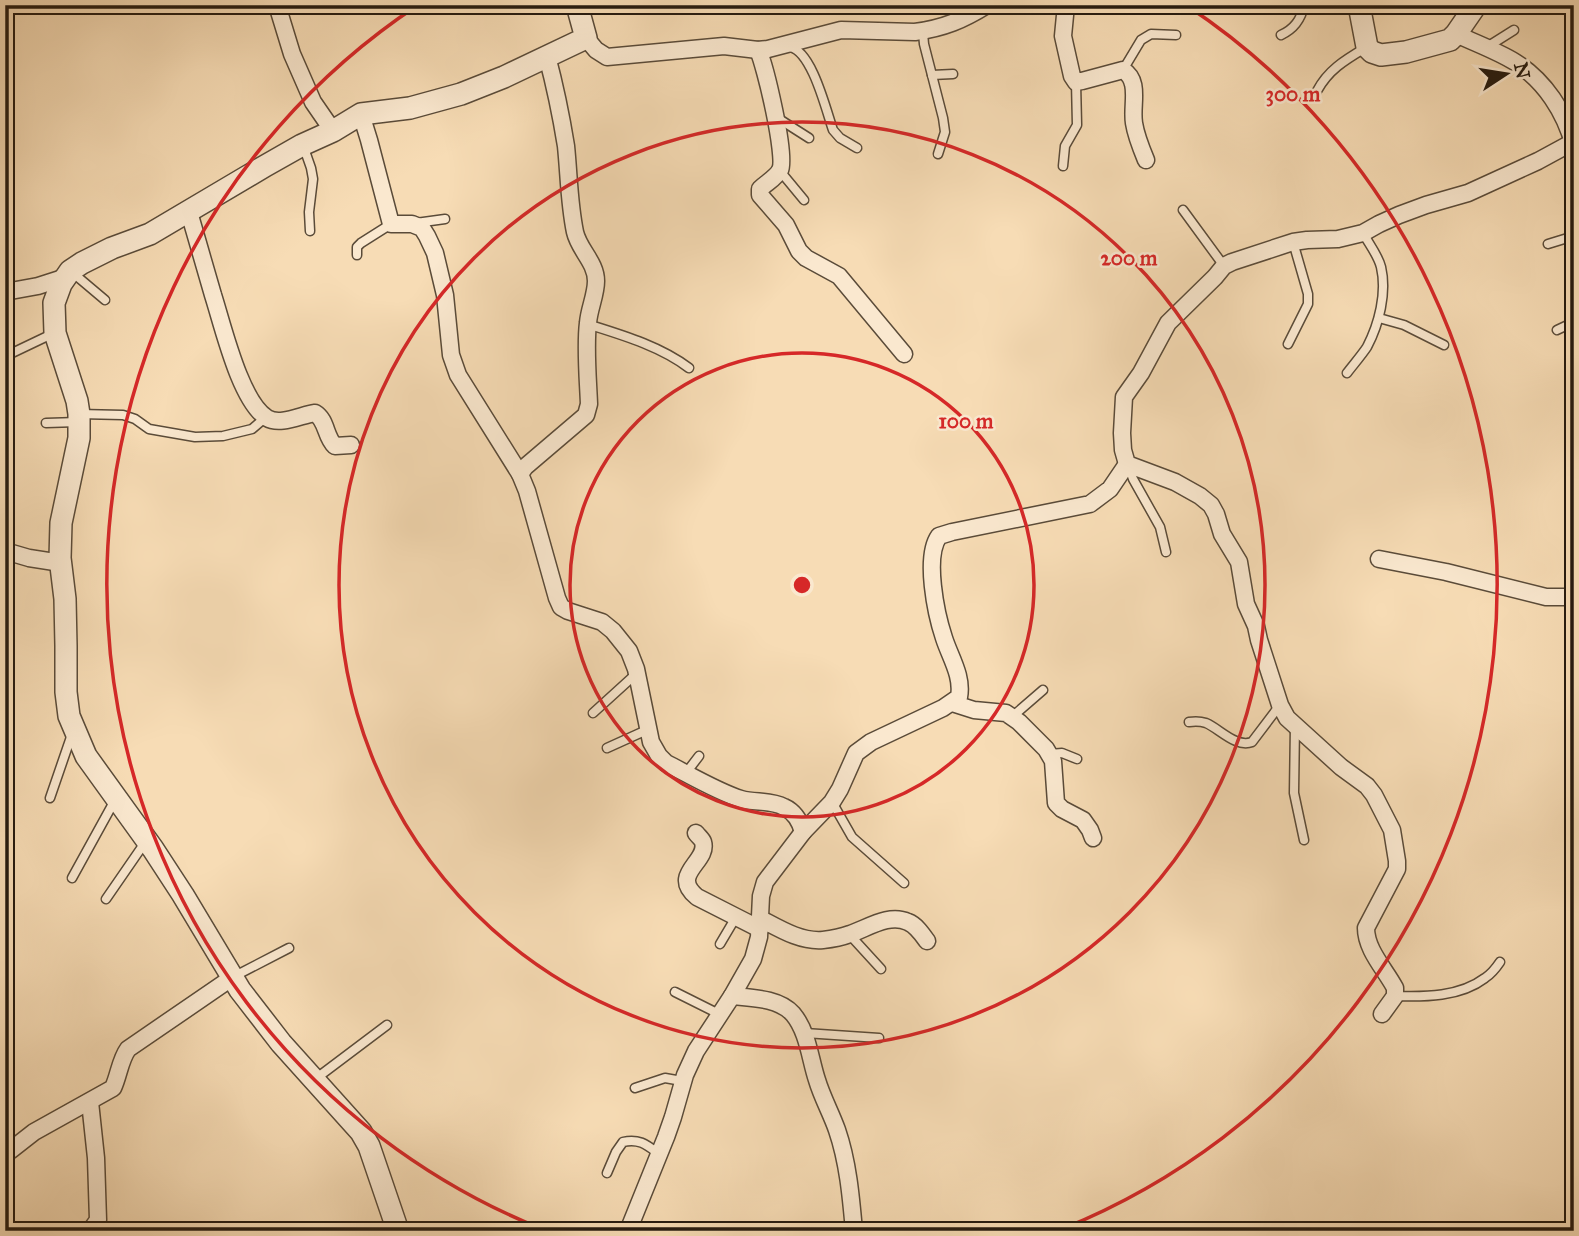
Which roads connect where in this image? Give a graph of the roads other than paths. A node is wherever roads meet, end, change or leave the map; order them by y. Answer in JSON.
{"nodes":[{"id":1,"x":277,"y":5,"type":"edge"},
{"id":2,"x":577,"y":5,"type":"edge"},
{"id":3,"x":987,"y":5,"type":"edge"},
{"id":4,"x":1066,"y":5,"type":"edge"},
{"id":5,"x":1304,"y":5,"type":"edge"},
{"id":6,"x":1359,"y":5,"type":"edge"},
{"id":7,"x":1476,"y":5,"type":"edge"},
{"id":8,"x":1514,"y":30,"type":"dead end"},
{"id":9,"x":917,"y":32,"type":"junction"},
{"id":10,"x":1456,"y":34,"type":"junction"},
{"id":11,"x":1176,"y":35,"type":"dead end"},
{"id":12,"x":1280,"y":35,"type":"dead end"},
{"id":13,"x":586,"y":38,"type":"junction"},
{"id":14,"x":780,"y":47,"type":"junction"},
{"id":15,"x":1367,"y":47,"type":"junction"},
{"id":16,"x":1486,"y":48,"type":"junction"},
{"id":17,"x":758,"y":50,"type":"junction"},
{"id":18,"x":547,"y":56,"type":"junction"},
{"id":19,"x":1123,"y":70,"type":"junction"},
{"id":20,"x":953,"y":74,"type":"dead end"},
{"id":21,"x":932,"y":75,"type":"junction"},
{"id":22,"x":1076,"y":82,"type":"junction"},
{"id":23,"x":1317,"y":90,"type":"dead end"},
{"id":24,"x":361,"y":114,"type":"junction"},
{"id":25,"x":775,"y":116,"type":"junction"},
{"id":26,"x":333,"y":131,"type":"junction"},
{"id":27,"x":809,"y":138,"type":"dead end"},
{"id":28,"x":1573,"y":144,"type":"edge"},
{"id":29,"x":302,"y":145,"type":"junction"},
{"id":30,"x":857,"y":148,"type":"dead end"},
{"id":31,"x":938,"y":154,"type":"dead end"},
{"id":32,"x":1146,"y":160,"type":"dead end"},
{"id":33,"x":1063,"y":166,"type":"dead end"},
{"id":34,"x":780,"y":171,"type":"junction"},
{"id":35,"x":804,"y":200,"type":"dead end"},
{"id":36,"x":1183,"y":210,"type":"dead end"},
{"id":37,"x":189,"y":212,"type":"junction"},
{"id":38,"x":445,"y":219,"type":"dead end"},
{"id":39,"x":391,"y":224,"type":"junction"},
{"id":40,"x":412,"y":224,"type":"junction"},
{"id":41,"x":310,"y":231,"type":"dead end"},
{"id":42,"x":1363,"y":233,"type":"junction"},
{"id":43,"x":1574,"y":236,"type":"edge"},
{"id":44,"x":1293,"y":242,"type":"junction"},
{"id":45,"x":1548,"y":244,"type":"dead end"},
{"id":46,"x":357,"y":256,"type":"dead end"},
{"id":47,"x":1224,"y":266,"type":"junction"},
{"id":48,"x":68,"y":274,"type":"junction"},
{"id":49,"x":5,"y":292,"type":"edge"},
{"id":50,"x":105,"y":300,"type":"dead end"},
{"id":51,"x":1379,"y":318,"type":"junction"},
{"id":52,"x":1574,"y":322,"type":"edge"},
{"id":53,"x":587,"y":324,"type":"junction"},
{"id":54,"x":1557,"y":330,"type":"dead end"},
{"id":55,"x":55,"y":333,"type":"junction"},
{"id":56,"x":1287,"y":344,"type":"dead end"},
{"id":57,"x":1444,"y":345,"type":"dead end"},
{"id":58,"x":10,"y":354,"type":"dead end"},
{"id":59,"x":904,"y":354,"type":"dead end"},
{"id":60,"x":689,"y":368,"type":"dead end"},
{"id":61,"x":1347,"y":373,"type":"dead end"},
{"id":62,"x":266,"y":417,"type":"junction"},
{"id":63,"x":79,"y":418,"type":"junction"},
{"id":64,"x":46,"y":423,"type":"dead end"},
{"id":65,"x":351,"y":445,"type":"dead end"},
{"id":66,"x":1127,"y":464,"type":"junction"},
{"id":67,"x":520,"y":474,"type":"junction"},
{"id":68,"x":5,"y":551,"type":"edge"},
{"id":69,"x":1166,"y":552,"type":"dead end"},
{"id":70,"x":1379,"y":559,"type":"dead end"},
{"id":71,"x":61,"y":563,"type":"junction"},
{"id":72,"x":1574,"y":597,"type":"edge"},
{"id":73,"x":637,"y":672,"type":"junction"},
{"id":74,"x":1043,"y":690,"type":"dead end"},
{"id":75,"x":952,"y":703,"type":"junction"},
{"id":76,"x":1280,"y":705,"type":"junction"},
{"id":77,"x":593,"y":713,"type":"dead end"},
{"id":78,"x":1013,"y":716,"type":"junction"},
{"id":79,"x":1189,"y":722,"type":"dead end"},
{"id":80,"x":1295,"y":725,"type":"junction"},
{"id":81,"x":74,"y":728,"type":"junction"},
{"id":82,"x":649,"y":729,"type":"junction"},
{"id":83,"x":607,"y":748,"type":"dead end"},
{"id":84,"x":1049,"y":754,"type":"junction"},
{"id":85,"x":699,"y":756,"type":"dead end"},
{"id":86,"x":1077,"y":759,"type":"dead end"},
{"id":87,"x":686,"y":773,"type":"junction"},
{"id":88,"x":116,"y":797,"type":"junction"},
{"id":89,"x":50,"y":798,"type":"dead end"},
{"id":90,"x":832,"y":802,"type":"junction"},
{"id":91,"x":803,"y":832,"type":"junction"},
{"id":92,"x":696,"y":833,"type":"dead end"},
{"id":93,"x":1093,"y":838,"type":"dead end"},
{"id":94,"x":146,"y":840,"type":"junction"},
{"id":95,"x":1304,"y":841,"type":"dead end"},
{"id":96,"x":72,"y":878,"type":"dead end"},
{"id":97,"x":904,"y":883,"type":"dead end"},
{"id":98,"x":106,"y":899,"type":"dead end"},
{"id":99,"x":736,"y":917,"type":"junction"},
{"id":100,"x":760,"y":924,"type":"junction"},
{"id":101,"x":849,"y":934,"type":"junction"},
{"id":102,"x":928,"y":941,"type":"dead end"},
{"id":103,"x":720,"y":944,"type":"dead end"},
{"id":104,"x":289,"y":948,"type":"dead end"},
{"id":105,"x":1500,"y":962,"type":"dead end"},
{"id":106,"x":881,"y":969,"type":"dead end"},
{"id":107,"x":233,"y":977,"type":"junction"},
{"id":108,"x":675,"y":992,"type":"dead end"},
{"id":109,"x":732,"y":996,"type":"junction"},
{"id":110,"x":1395,"y":996,"type":"junction"},
{"id":111,"x":719,"y":1014,"type":"junction"},
{"id":112,"x":1382,"y":1014,"type":"dead end"},
{"id":113,"x":387,"y":1025,"type":"dead end"},
{"id":114,"x":803,"y":1032,"type":"junction"},
{"id":115,"x":878,"y":1038,"type":"dead end"},
{"id":116,"x":314,"y":1080,"type":"junction"},
{"id":117,"x":682,"y":1081,"type":"junction"},
{"id":118,"x":635,"y":1088,"type":"dead end"},
{"id":119,"x":90,"y":1102,"type":"junction"},
{"id":120,"x":5,"y":1152,"type":"edge"},
{"id":121,"x":659,"y":1154,"type":"junction"},
{"id":122,"x":607,"y":1173,"type":"dead end"},
{"id":123,"x":90,"y":1231,"type":"edge"},
{"id":124,"x":398,"y":1231,"type":"edge"},
{"id":125,"x":628,"y":1231,"type":"edge"},
{"id":126,"x":854,"y":1231,"type":"edge"}],
"edges":[{"from":1,"to":26,"type":"street"},
{"from":2,"to":13,"type":"street"},
{"from":3,"to":9,"type":"street"},
{"from":4,"to":22,"type":"street"},
{"from":5,"to":12,"type":"lane"},
{"from":6,"to":15,"type":"street"},
{"from":7,"to":10,"type":"street"},
{"from":8,"to":16,"type":"lane"},
{"from":9,"to":14,"type":"street"},
{"from":9,"to":21,"type":"lane"},
{"from":10,"to":15,"type":"street"},
{"from":10,"to":16,"type":"street"},
{"from":11,"to":19,"type":"lane"},
{"from":13,"to":17,"type":"street"},
{"from":13,"to":18,"type":"street"},
{"from":14,"to":17,"type":"street"},
{"from":14,"to":30,"type":"lane"},
{"from":15,"to":23,"type":"lane"},
{"from":16,"to":28,"type":"street"},
{"from":17,"to":25,"type":"street"},
{"from":18,"to":24,"type":"street"},
{"from":18,"to":53,"type":"street"},
{"from":19,"to":22,"type":"street"},
{"from":19,"to":32,"type":"street"},
{"from":20,"to":21,"type":"lane"},
{"from":21,"to":31,"type":"lane"},
{"from":22,"to":33,"type":"lane"},
{"from":24,"to":26,"type":"street"},
{"from":24,"to":39,"type":"street"},
{"from":25,"to":27,"type":"lane"},
{"from":25,"to":34,"type":"street"},
{"from":26,"to":29,"type":"street"},
{"from":28,"to":42,"type":"street"},
{"from":29,"to":37,"type":"street"},
{"from":29,"to":41,"type":"lane"},
{"from":34,"to":35,"type":"lane"},
{"from":34,"to":59,"type":"street"},
{"from":36,"to":47,"type":"lane"},
{"from":37,"to":48,"type":"street"},
{"from":37,"to":62,"type":"street"},
{"from":38,"to":40,"type":"lane"},
{"from":39,"to":40,"type":"street"},
{"from":39,"to":46,"type":"lane"},
{"from":40,"to":67,"type":"street"},
{"from":42,"to":44,"type":"street"},
{"from":42,"to":51,"type":"lane"},
{"from":43,"to":45,"type":"lane"},
{"from":44,"to":47,"type":"street"},
{"from":44,"to":56,"type":"lane"},
{"from":47,"to":66,"type":"street"},
{"from":48,"to":49,"type":"street"},
{"from":48,"to":50,"type":"lane"},
{"from":48,"to":55,"type":"street"},
{"from":51,"to":57,"type":"lane"},
{"from":51,"to":61,"type":"lane"},
{"from":52,"to":54,"type":"lane"},
{"from":53,"to":60,"type":"lane"},
{"from":53,"to":67,"type":"street"},
{"from":55,"to":58,"type":"lane"},
{"from":55,"to":63,"type":"street"},
{"from":62,"to":63,"type":"lane"},
{"from":62,"to":65,"type":"street"},
{"from":63,"to":64,"type":"lane"},
{"from":63,"to":71,"type":"street"},
{"from":66,"to":69,"type":"lane"},
{"from":66,"to":75,"type":"street"},
{"from":66,"to":76,"type":"street"},
{"from":67,"to":73,"type":"street"},
{"from":68,"to":71,"type":"street"},
{"from":70,"to":72,"type":"street"},
{"from":71,"to":81,"type":"street"},
{"from":73,"to":77,"type":"lane"},
{"from":73,"to":82,"type":"street"},
{"from":74,"to":78,"type":"lane"},
{"from":75,"to":78,"type":"street"},
{"from":75,"to":90,"type":"street"},
{"from":76,"to":79,"type":"lane"},
{"from":76,"to":80,"type":"street"},
{"from":78,"to":84,"type":"street"},
{"from":80,"to":95,"type":"lane"},
{"from":80,"to":110,"type":"street"},
{"from":81,"to":88,"type":"street"},
{"from":81,"to":89,"type":"lane"},
{"from":82,"to":83,"type":"lane"},
{"from":82,"to":87,"type":"street"},
{"from":84,"to":86,"type":"lane"},
{"from":84,"to":93,"type":"street"},
{"from":85,"to":87,"type":"lane"},
{"from":87,"to":91,"type":"street"},
{"from":88,"to":94,"type":"street"},
{"from":88,"to":96,"type":"lane"},
{"from":90,"to":91,"type":"street"},
{"from":90,"to":97,"type":"lane"},
{"from":91,"to":100,"type":"street"},
{"from":92,"to":99,"type":"street"},
{"from":94,"to":98,"type":"lane"},
{"from":94,"to":107,"type":"street"},
{"from":99,"to":100,"type":"street"},
{"from":99,"to":103,"type":"lane"},
{"from":100,"to":101,"type":"street"},
{"from":100,"to":109,"type":"street"},
{"from":101,"to":102,"type":"street"},
{"from":101,"to":106,"type":"lane"},
{"from":104,"to":107,"type":"lane"},
{"from":105,"to":110,"type":"lane"},
{"from":107,"to":116,"type":"street"},
{"from":107,"to":119,"type":"street"},
{"from":108,"to":111,"type":"lane"},
{"from":109,"to":111,"type":"street"},
{"from":109,"to":114,"type":"street"},
{"from":110,"to":112,"type":"street"},
{"from":111,"to":117,"type":"street"},
{"from":113,"to":116,"type":"lane"},
{"from":114,"to":115,"type":"lane"},
{"from":114,"to":126,"type":"street"},
{"from":116,"to":124,"type":"street"},
{"from":117,"to":118,"type":"lane"},
{"from":117,"to":121,"type":"street"},
{"from":119,"to":120,"type":"street"},
{"from":119,"to":123,"type":"street"},
{"from":121,"to":122,"type":"lane"},
{"from":121,"to":125,"type":"street"}]}
